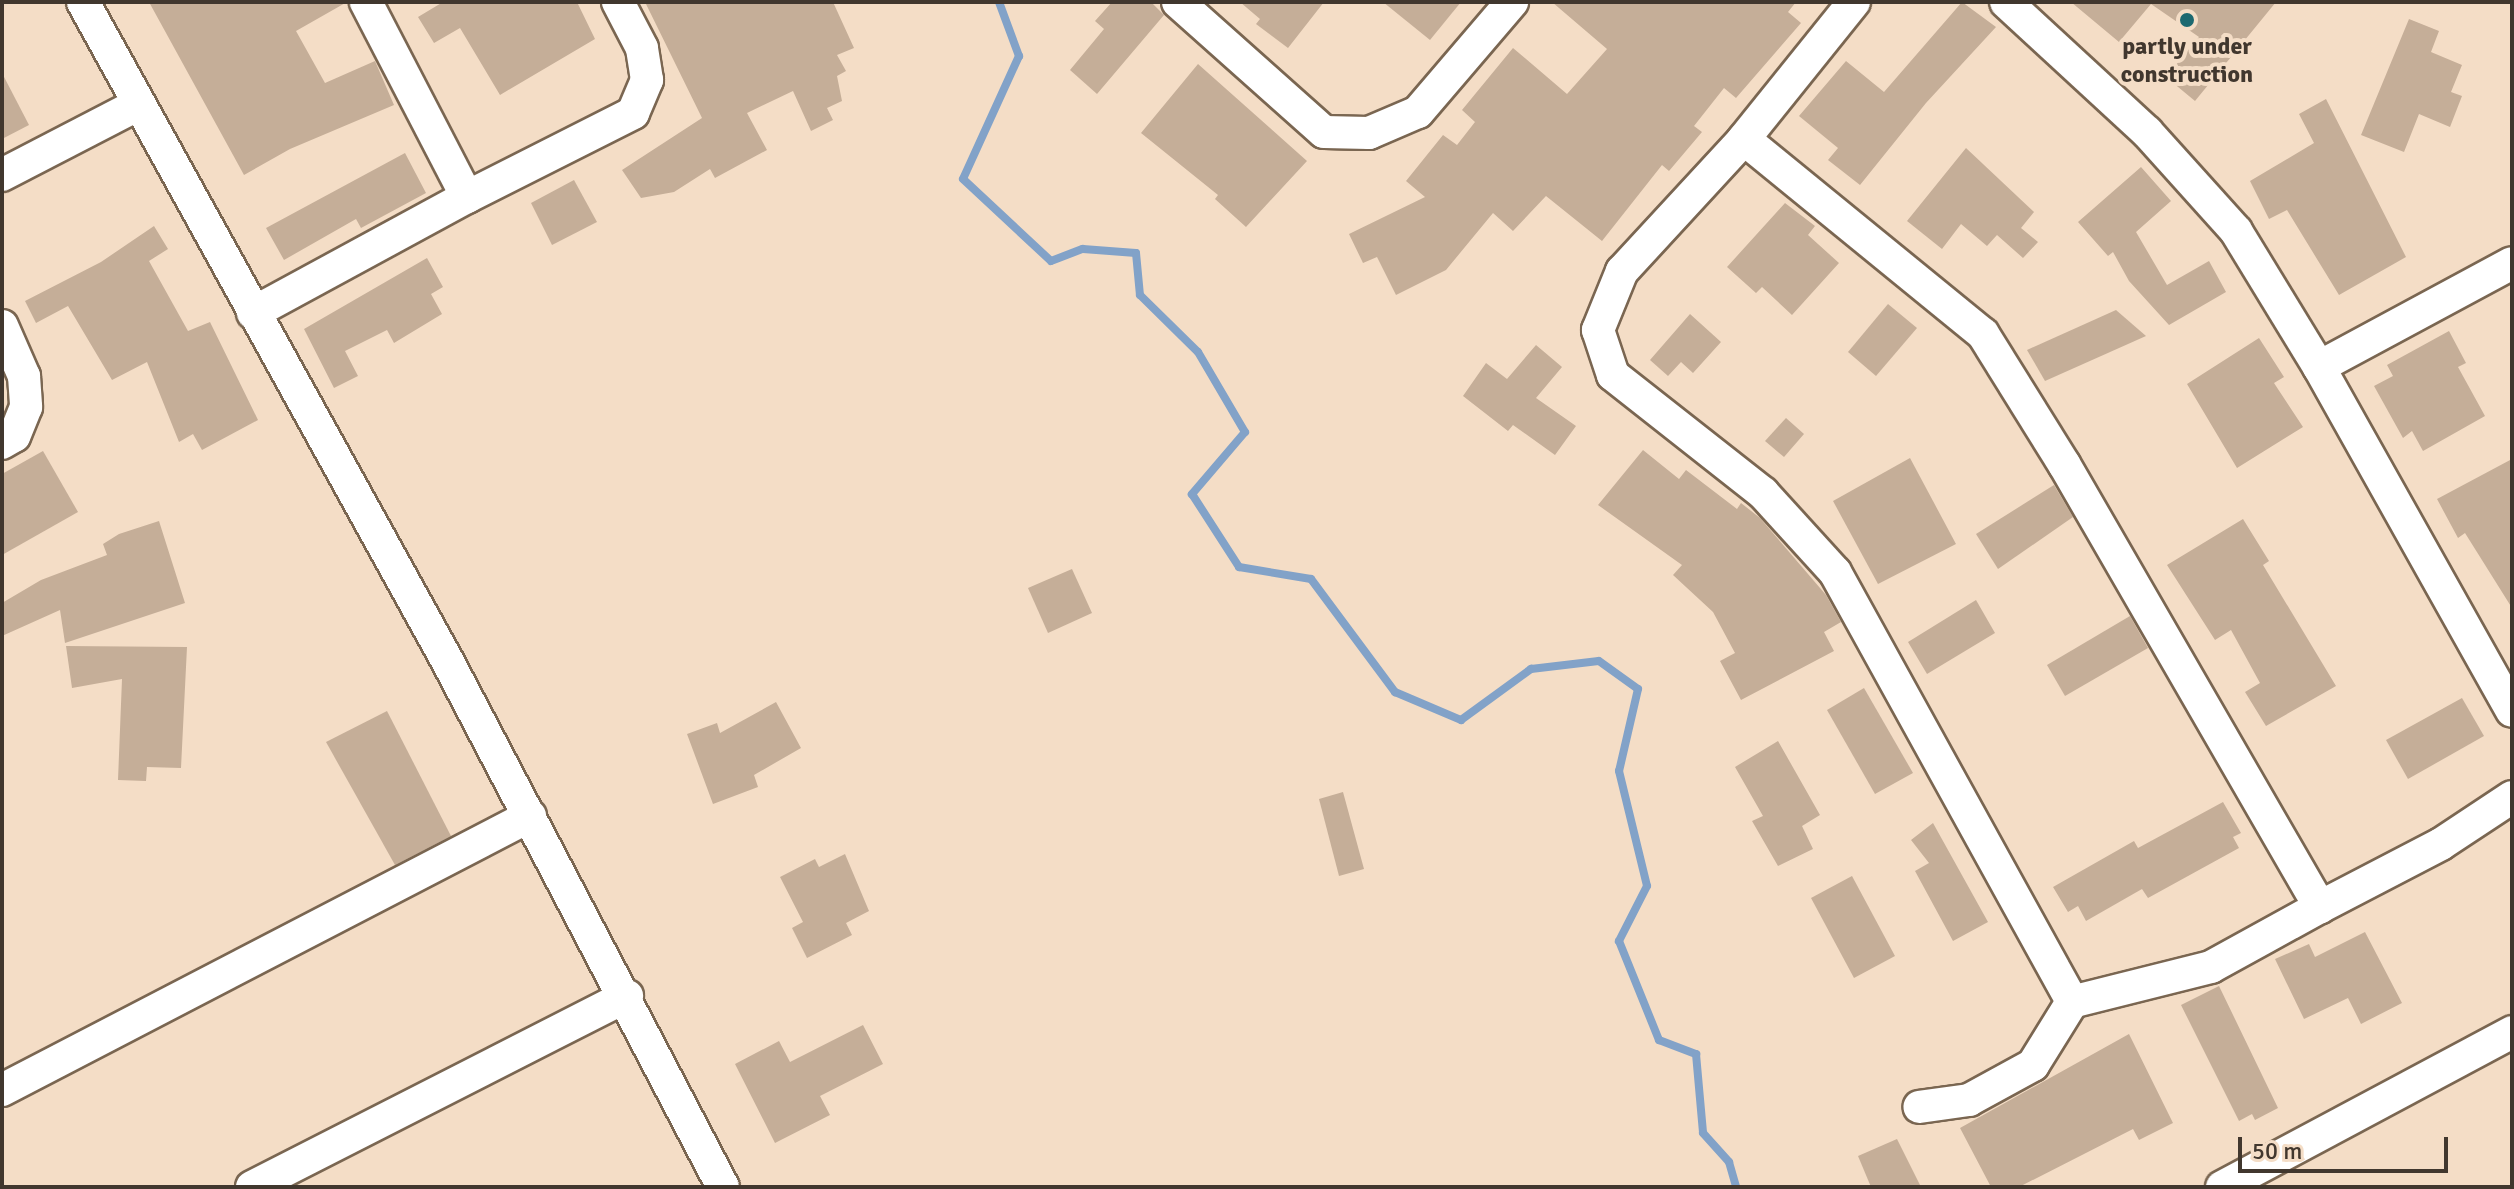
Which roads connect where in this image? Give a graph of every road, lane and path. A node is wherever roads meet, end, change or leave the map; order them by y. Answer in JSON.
{"nodes":[{"id":1,"x":83,"y":2,"type":"edge"},
{"id":2,"x":366,"y":2,"type":"edge"},
{"id":3,"x":618,"y":2,"type":"edge"},
{"id":4,"x":1178,"y":2,"type":"edge"},
{"id":5,"x":1512,"y":2,"type":"edge"},
{"id":6,"x":1854,"y":2,"type":"edge"},
{"id":7,"x":2006,"y":2,"type":"edge"},
{"id":8,"x":139,"y":104,"type":"junction"},
{"id":9,"x":1744,"y":139,"type":"junction"},
{"id":10,"x":2,"y":175,"type":"edge"},
{"id":11,"x":467,"y":197,"type":"junction"},
{"id":12,"x":2512,"y":263,"type":"edge"},
{"id":13,"x":253,"y":313,"type":"junction"},
{"id":14,"x":2,"y":326,"type":"edge"},
{"id":15,"x":2319,"y":367,"type":"junction"},
{"id":16,"x":2,"y":443,"type":"edge"},
{"id":17,"x":2512,"y":711,"type":"edge"},
{"id":18,"x":2512,"y":797,"type":"edge"},
{"id":19,"x":530,"y":816,"type":"junction"},
{"id":20,"x":2320,"y":907,"type":"junction"},
{"id":21,"x":627,"y":996,"type":"junction"},
{"id":22,"x":2072,"y":1002,"type":"junction"},
{"id":23,"x":2512,"y":1032,"type":"edge"},
{"id":24,"x":2,"y":1090,"type":"edge"},
{"id":25,"x":1919,"y":1107,"type":"dead end"},
{"id":26,"x":252,"y":1187,"type":"edge"},
{"id":27,"x":723,"y":1187,"type":"edge"},
{"id":28,"x":2222,"y":1187,"type":"edge"}],
"edges":[{"from":1,"to":8,"type":"street"},
{"from":2,"to":11,"type":"street"},
{"from":3,"to":11,"type":"street"},
{"from":4,"to":5,"type":"street"},
{"from":6,"to":9,"type":"street"},
{"from":7,"to":15,"type":"street"},
{"from":8,"to":10,"type":"street"},
{"from":8,"to":13,"type":"street"},
{"from":9,"to":20,"type":"street"},
{"from":9,"to":22,"type":"street"},
{"from":11,"to":13,"type":"street"},
{"from":12,"to":15,"type":"street"},
{"from":13,"to":19,"type":"street"},
{"from":14,"to":16,"type":"street"},
{"from":15,"to":17,"type":"street"},
{"from":18,"to":20,"type":"street"},
{"from":19,"to":21,"type":"street"},
{"from":19,"to":24,"type":"street"},
{"from":20,"to":22,"type":"street"},
{"from":21,"to":26,"type":"street"},
{"from":21,"to":27,"type":"street"},
{"from":22,"to":25,"type":"street"},
{"from":23,"to":28,"type":"street"}]}
